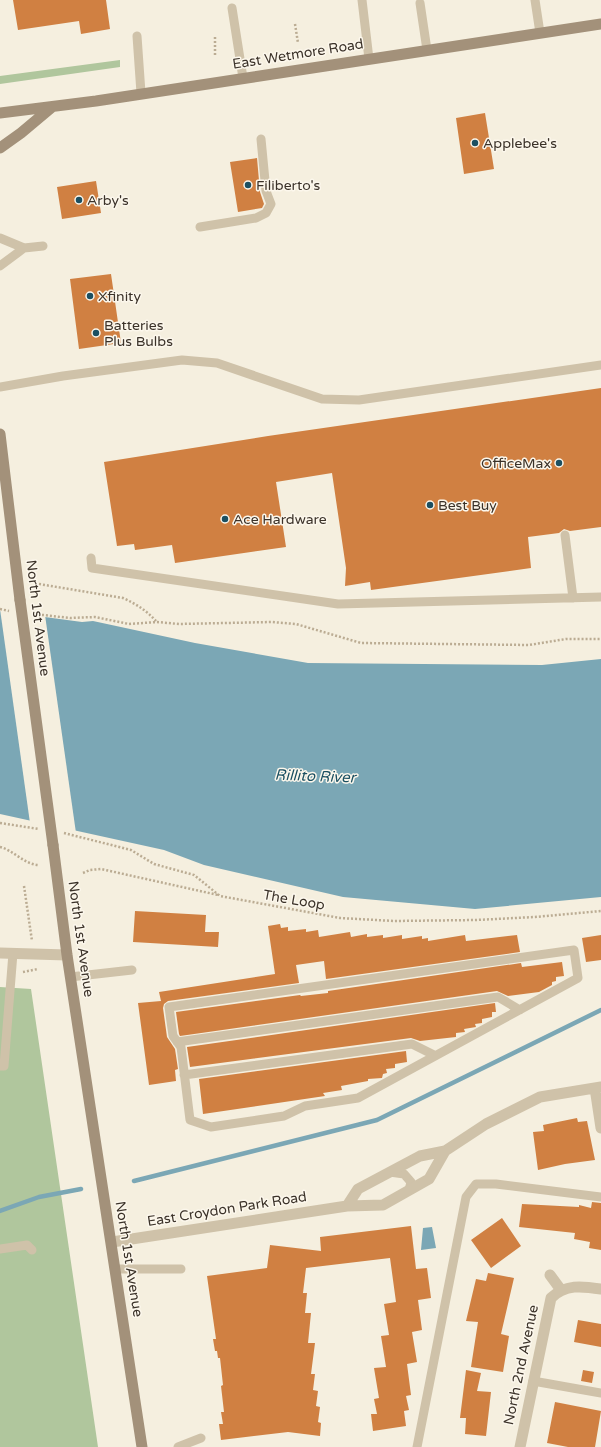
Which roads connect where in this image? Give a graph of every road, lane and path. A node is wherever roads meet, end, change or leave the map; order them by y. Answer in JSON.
{"nodes":[{"id":1,"x":362,"y":0,"type":"edge"},
{"id":2,"x":535,"y":0,"type":"edge"},
{"id":3,"x":420,"y":3,"type":"dead end"},
{"id":4,"x":232,"y":8,"type":"dead end"},
{"id":5,"x":295,"y":24,"type":"dead end"},
{"id":6,"x":601,"y":24,"type":"edge"},
{"id":7,"x":540,"y":33,"type":"junction"},
{"id":8,"x":215,"y":35,"type":"dead end"},
{"id":9,"x":137,"y":36,"type":"dead end"},
{"id":10,"x":298,"y":43,"type":"dead end"},
{"id":11,"x":427,"y":50,"type":"junction"},
{"id":12,"x":215,"y":55,"type":"dead end"},
{"id":13,"x":370,"y":59,"type":"junction"},
{"id":14,"x":243,"y":78,"type":"junction"},
{"id":15,"x":141,"y":93,"type":"junction"},
{"id":16,"x":52,"y":107,"type":"junction"},
{"id":17,"x":0,"y":113,"type":"edge"},
{"id":18,"x":261,"y":139,"type":"dead end"},
{"id":19,"x":0,"y":148,"type":"edge"},
{"id":20,"x":200,"y":227,"type":"dead end"},
{"id":21,"x":0,"y":238,"type":"edge"},
{"id":22,"x":44,"y":246,"type":"dead end"},
{"id":23,"x":24,"y":248,"type":"junction"},
{"id":24,"x":0,"y":266,"type":"edge"},
{"id":25,"x":601,"y":365,"type":"edge"},
{"id":26,"x":0,"y":388,"type":"edge"},
{"id":27,"x":0,"y":434,"type":"edge"},
{"id":28,"x":565,"y":535,"type":"dead end"},
{"id":29,"x":91,"y":558,"type":"dead end"},
{"id":30,"x":39,"y":584,"type":"dead end"},
{"id":31,"x":601,"y":597,"type":"edge"},
{"id":32,"x":573,"y":598,"type":"junction"},
{"id":33,"x":0,"y":610,"type":"edge"},
{"id":34,"x":16,"y":611,"type":"dead end"},
{"id":35,"x":31,"y":613,"type":"dead end"},
{"id":36,"x":156,"y":622,"type":"junction"},
{"id":37,"x":601,"y":639,"type":"edge"},
{"id":38,"x":0,"y":823,"type":"edge"},
{"id":39,"x":43,"y":829,"type":"dead end"},
{"id":40,"x":58,"y":832,"type":"dead end"},
{"id":41,"x":0,"y":847,"type":"edge"},
{"id":42,"x":38,"y":865,"type":"dead end"},
{"id":43,"x":83,"y":873,"type":"dead end"},
{"id":44,"x":24,"y":886,"type":"dead end"},
{"id":45,"x":220,"y":896,"type":"junction"},
{"id":46,"x":601,"y":911,"type":"edge"},
{"id":47,"x":32,"y":942,"type":"dead end"},
{"id":48,"x":0,"y":953,"type":"edge"},
{"id":49,"x":13,"y":953,"type":"junction"},
{"id":50,"x":67,"y":954,"type":"junction"},
{"id":51,"x":38,"y":970,"type":"dead end"},
{"id":52,"x":132,"y":970,"type":"dead end"},
{"id":53,"x":22,"y":972,"type":"dead end"},
{"id":54,"x":70,"y":977,"type":"junction"},
{"id":55,"x":520,"y":1010,"type":"junction"},
{"id":56,"x":177,"y":1042,"type":"junction"},
{"id":57,"x":434,"y":1056,"type":"junction"},
{"id":58,"x":0,"y":1066,"type":"edge"},
{"id":59,"x":184,"y":1076,"type":"junction"},
{"id":60,"x":598,"y":1087,"type":"edge"},
{"id":61,"x":601,"y":1128,"type":"edge"},
{"id":62,"x":445,"y":1151,"type":"junction"},
{"id":63,"x":390,"y":1172,"type":"junction"},
{"id":64,"x":409,"y":1190,"type":"junction"},
{"id":65,"x":601,"y":1197,"type":"edge"},
{"id":66,"x":347,"y":1206,"type":"junction"},
{"id":67,"x":112,"y":1242,"type":"junction"},
{"id":68,"x":0,"y":1248,"type":"edge"},
{"id":69,"x":32,"y":1250,"type":"dead end"},
{"id":70,"x":116,"y":1269,"type":"junction"},
{"id":71,"x":182,"y":1269,"type":"dead end"},
{"id":72,"x":550,"y":1275,"type":"dead end"},
{"id":73,"x":601,"y":1289,"type":"edge"},
{"id":74,"x":559,"y":1291,"type":"junction"},
{"id":75,"x":533,"y":1381,"type":"junction"},
{"id":76,"x":601,"y":1393,"type":"edge"},
{"id":77,"x":201,"y":1438,"type":"dead end"},
{"id":78,"x":142,"y":1447,"type":"edge"},
{"id":79,"x":178,"y":1447,"type":"edge"},
{"id":80,"x":417,"y":1447,"type":"edge"},
{"id":81,"x":520,"y":1447,"type":"edge"}],
"edges":[{"from":1,"to":13,"type":"lane"},
{"from":2,"to":7,"type":"lane"},
{"from":3,"to":11,"type":"lane"},
{"from":4,"to":14,"type":"lane"},
{"from":5,"to":10,"type":"path"},
{"from":6,"to":7,"type":"main road","name":"East Wetmore Road"},
{"from":7,"to":11,"type":"main road","name":"East Wetmore Road"},
{"from":8,"to":12,"type":"path"},
{"from":9,"to":15,"type":"lane"},
{"from":11,"to":13,"type":"main road","name":"East Wetmore Road"},
{"from":13,"to":14,"type":"main road","name":"East Wetmore Road"},
{"from":14,"to":15,"type":"main road","name":"East Wetmore Road"},
{"from":15,"to":16,"type":"main road","name":"East Wetmore Road"},
{"from":16,"to":17,"type":"main road","name":"East Wetmore Road"},
{"from":16,"to":19,"type":"main road"},
{"from":18,"to":20,"type":"lane"},
{"from":21,"to":23,"type":"lane"},
{"from":22,"to":23,"type":"lane"},
{"from":23,"to":24,"type":"lane"},
{"from":25,"to":26,"type":"lane"},
{"from":27,"to":50,"type":"main road","name":"North 1st Avenue","bridge":true},
{"from":28,"to":32,"type":"lane"},
{"from":29,"to":32,"type":"lane"},
{"from":30,"to":36,"type":"path"},
{"from":31,"to":32,"type":"lane"},
{"from":33,"to":34,"type":"path"},
{"from":35,"to":36,"type":"path"},
{"from":36,"to":37,"type":"path"},
{"from":38,"to":39,"type":"path"},
{"from":40,"to":45,"type":"path","name":"The Loop"},
{"from":41,"to":42,"type":"path"},
{"from":43,"to":45,"type":"path"},
{"from":44,"to":47,"type":"path"},
{"from":45,"to":46,"type":"path","name":"The Loop"},
{"from":48,"to":49,"type":"street"},
{"from":49,"to":50,"type":"street"},
{"from":49,"to":58,"type":"lane"},
{"from":50,"to":54,"type":"main road","name":"North 1st Avenue"},
{"from":51,"to":53,"type":"path"},
{"from":52,"to":54,"type":"lane"},
{"from":54,"to":67,"type":"main road","name":"North 1st Avenue"},
{"from":55,"to":56,"type":"lane"},
{"from":55,"to":56,"type":"lane"},
{"from":55,"to":57,"type":"lane"},
{"from":56,"to":59,"type":"lane"},
{"from":57,"to":59,"type":"lane"},
{"from":57,"to":59,"type":"lane"},
{"from":60,"to":61,"type":"street"},
{"from":60,"to":62,"type":"street","name":"East Croydon Park Road"},
{"from":62,"to":63,"type":"street","name":"East Croydon Park Road"},
{"from":62,"to":64,"type":"street","name":"East Croydon Park Road"},
{"from":63,"to":64,"type":"lane"},
{"from":63,"to":66,"type":"street","name":"East Croydon Park Road"},
{"from":64,"to":66,"type":"street","name":"East Croydon Park Road"},
{"from":65,"to":80,"type":"lane"},
{"from":66,"to":67,"type":"street","name":"East Croydon Park Road"},
{"from":67,"to":70,"type":"main road","name":"North 1st Avenue"},
{"from":68,"to":69,"type":"lane"},
{"from":70,"to":71,"type":"lane"},
{"from":70,"to":78,"type":"main road","name":"North 1st Avenue"},
{"from":72,"to":74,"type":"street"},
{"from":73,"to":74,"type":"street"},
{"from":74,"to":75,"type":"street","name":"North 2nd Avenue"},
{"from":75,"to":76,"type":"lane"},
{"from":75,"to":81,"type":"street","name":"North 2nd Avenue"},
{"from":77,"to":79,"type":"lane"}]}
